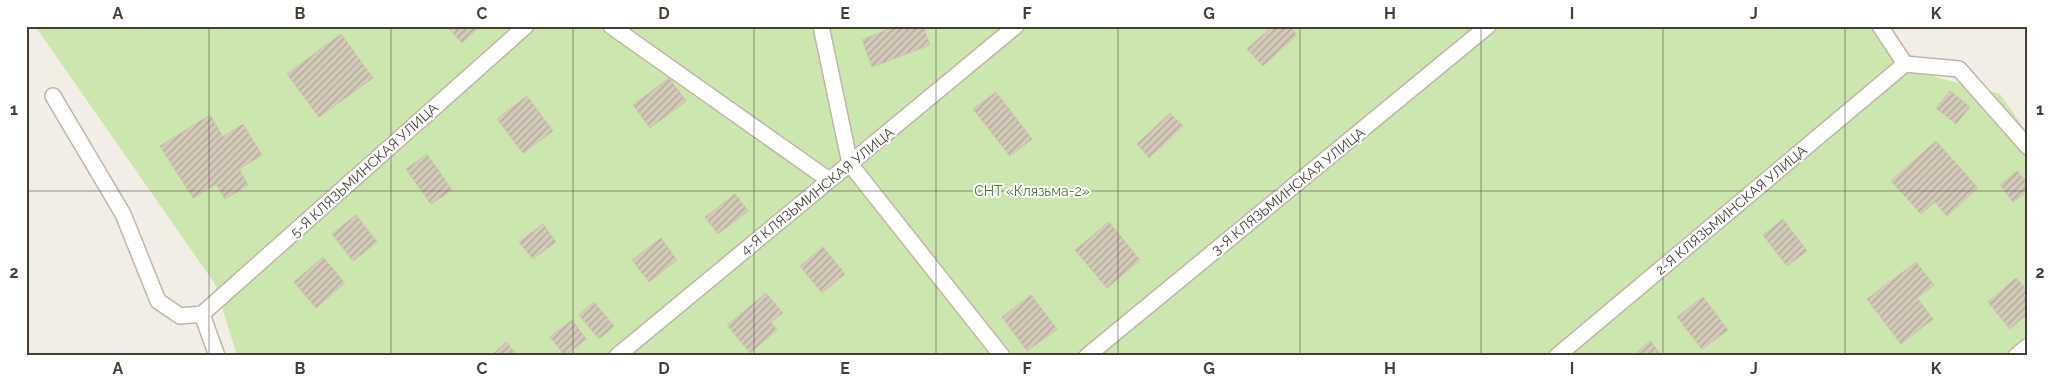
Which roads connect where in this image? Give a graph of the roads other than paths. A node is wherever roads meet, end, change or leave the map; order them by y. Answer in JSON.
{"nodes":[{"id":1,"x":526,"y":26,"type":"edge"},
{"id":2,"x":611,"y":26,"type":"edge"},
{"id":3,"x":821,"y":26,"type":"edge"},
{"id":4,"x":1016,"y":26,"type":"edge"},
{"id":5,"x":1488,"y":26,"type":"edge"},
{"id":6,"x":1880,"y":26,"type":"edge"},
{"id":7,"x":1905,"y":64,"type":"junction"},
{"id":8,"x":52,"y":96,"type":"dead end"},
{"id":9,"x":2028,"y":147,"type":"edge"},
{"id":10,"x":850,"y":164,"type":"junction"},
{"id":11,"x":829,"y":180,"type":"junction"},
{"id":12,"x":202,"y":314,"type":"junction"},
{"id":13,"x":2028,"y":346,"type":"edge"},
{"id":14,"x":217,"y":356,"type":"edge"},
{"id":15,"x":618,"y":356,"type":"edge"},
{"id":16,"x":1002,"y":356,"type":"edge"},
{"id":17,"x":1087,"y":356,"type":"edge"},
{"id":18,"x":1557,"y":356,"type":"edge"},
{"id":19,"x":2016,"y":356,"type":"edge"}],
"edges":[{"from":1,"to":12,"type":"lane","name":"5-Я КЛЯЗЬМИНСКАЯ УЛИЦА"},
{"from":2,"to":11,"type":"lane"},
{"from":3,"to":10,"type":"lane"},
{"from":4,"to":10,"type":"lane","name":"4-Я КЛЯЗЬМИНСКАЯ УЛИЦА"},
{"from":5,"to":17,"type":"lane","name":"3-Я КЛЯЗЬМИНСКАЯ УЛИЦА"},
{"from":6,"to":7,"type":"lane"},
{"from":7,"to":9,"type":"lane"},
{"from":7,"to":18,"type":"lane","name":"2-Я КЛЯЗЬМИНСКАЯ УЛИЦА"},
{"from":8,"to":12,"type":"lane"},
{"from":10,"to":11,"type":"lane","name":"4-Я КЛЯЗЬМИНСКАЯ УЛИЦА"},
{"from":10,"to":16,"type":"lane"},
{"from":11,"to":15,"type":"lane","name":"4-Я КЛЯЗЬМИНСКАЯ УЛИЦА"},
{"from":12,"to":14,"type":"lane"},
{"from":13,"to":19,"type":"lane"}]}
